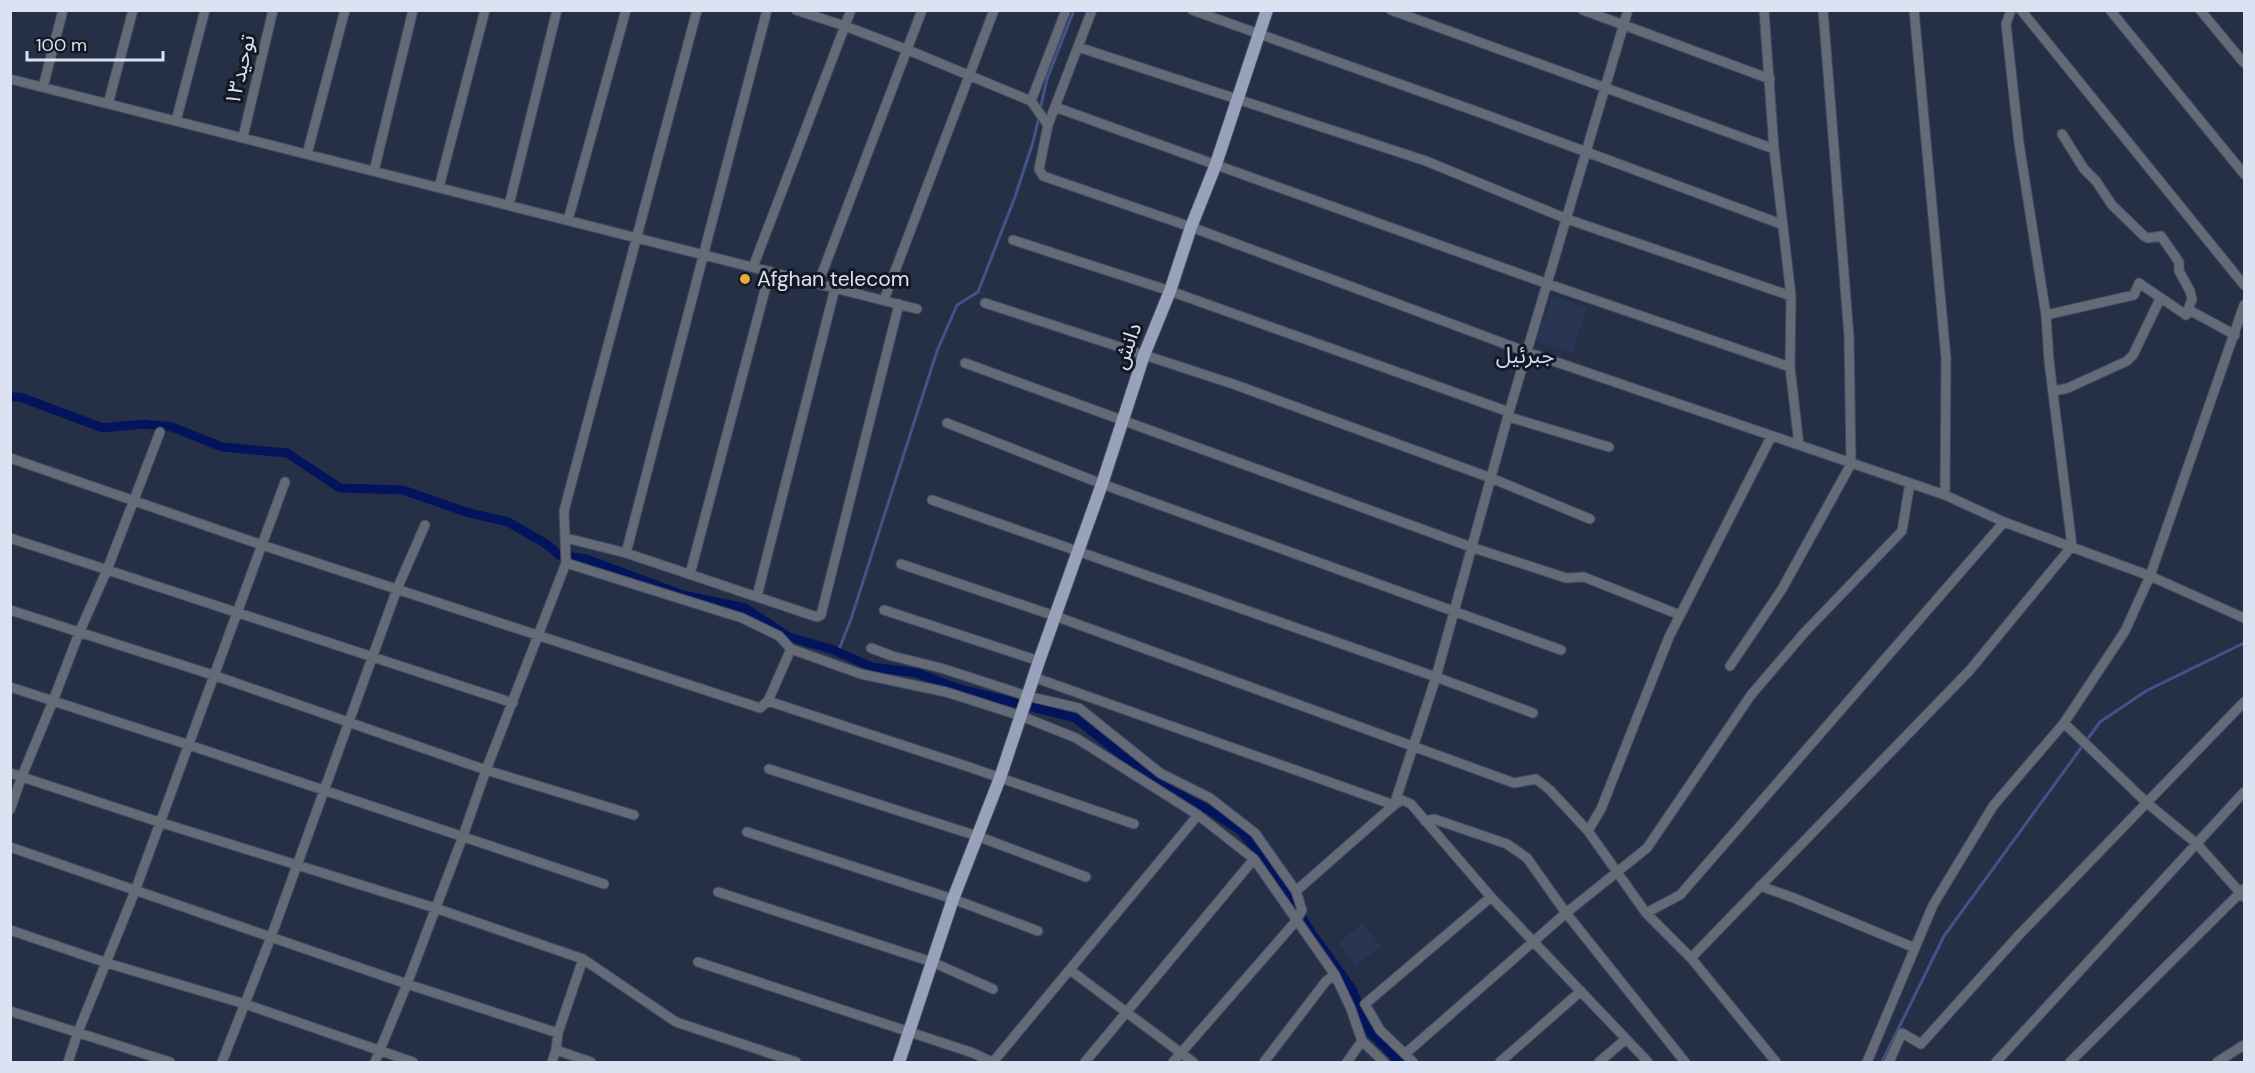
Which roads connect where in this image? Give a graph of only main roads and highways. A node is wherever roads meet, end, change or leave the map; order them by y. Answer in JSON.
{"nodes":[{"id":1,"x":1267,"y":10,"type":"edge"},
{"id":2,"x":899,"y":1062,"type":"edge"}],
"edges":[{"from":1,"to":2,"type":"main road","name":"دانش"}]}
